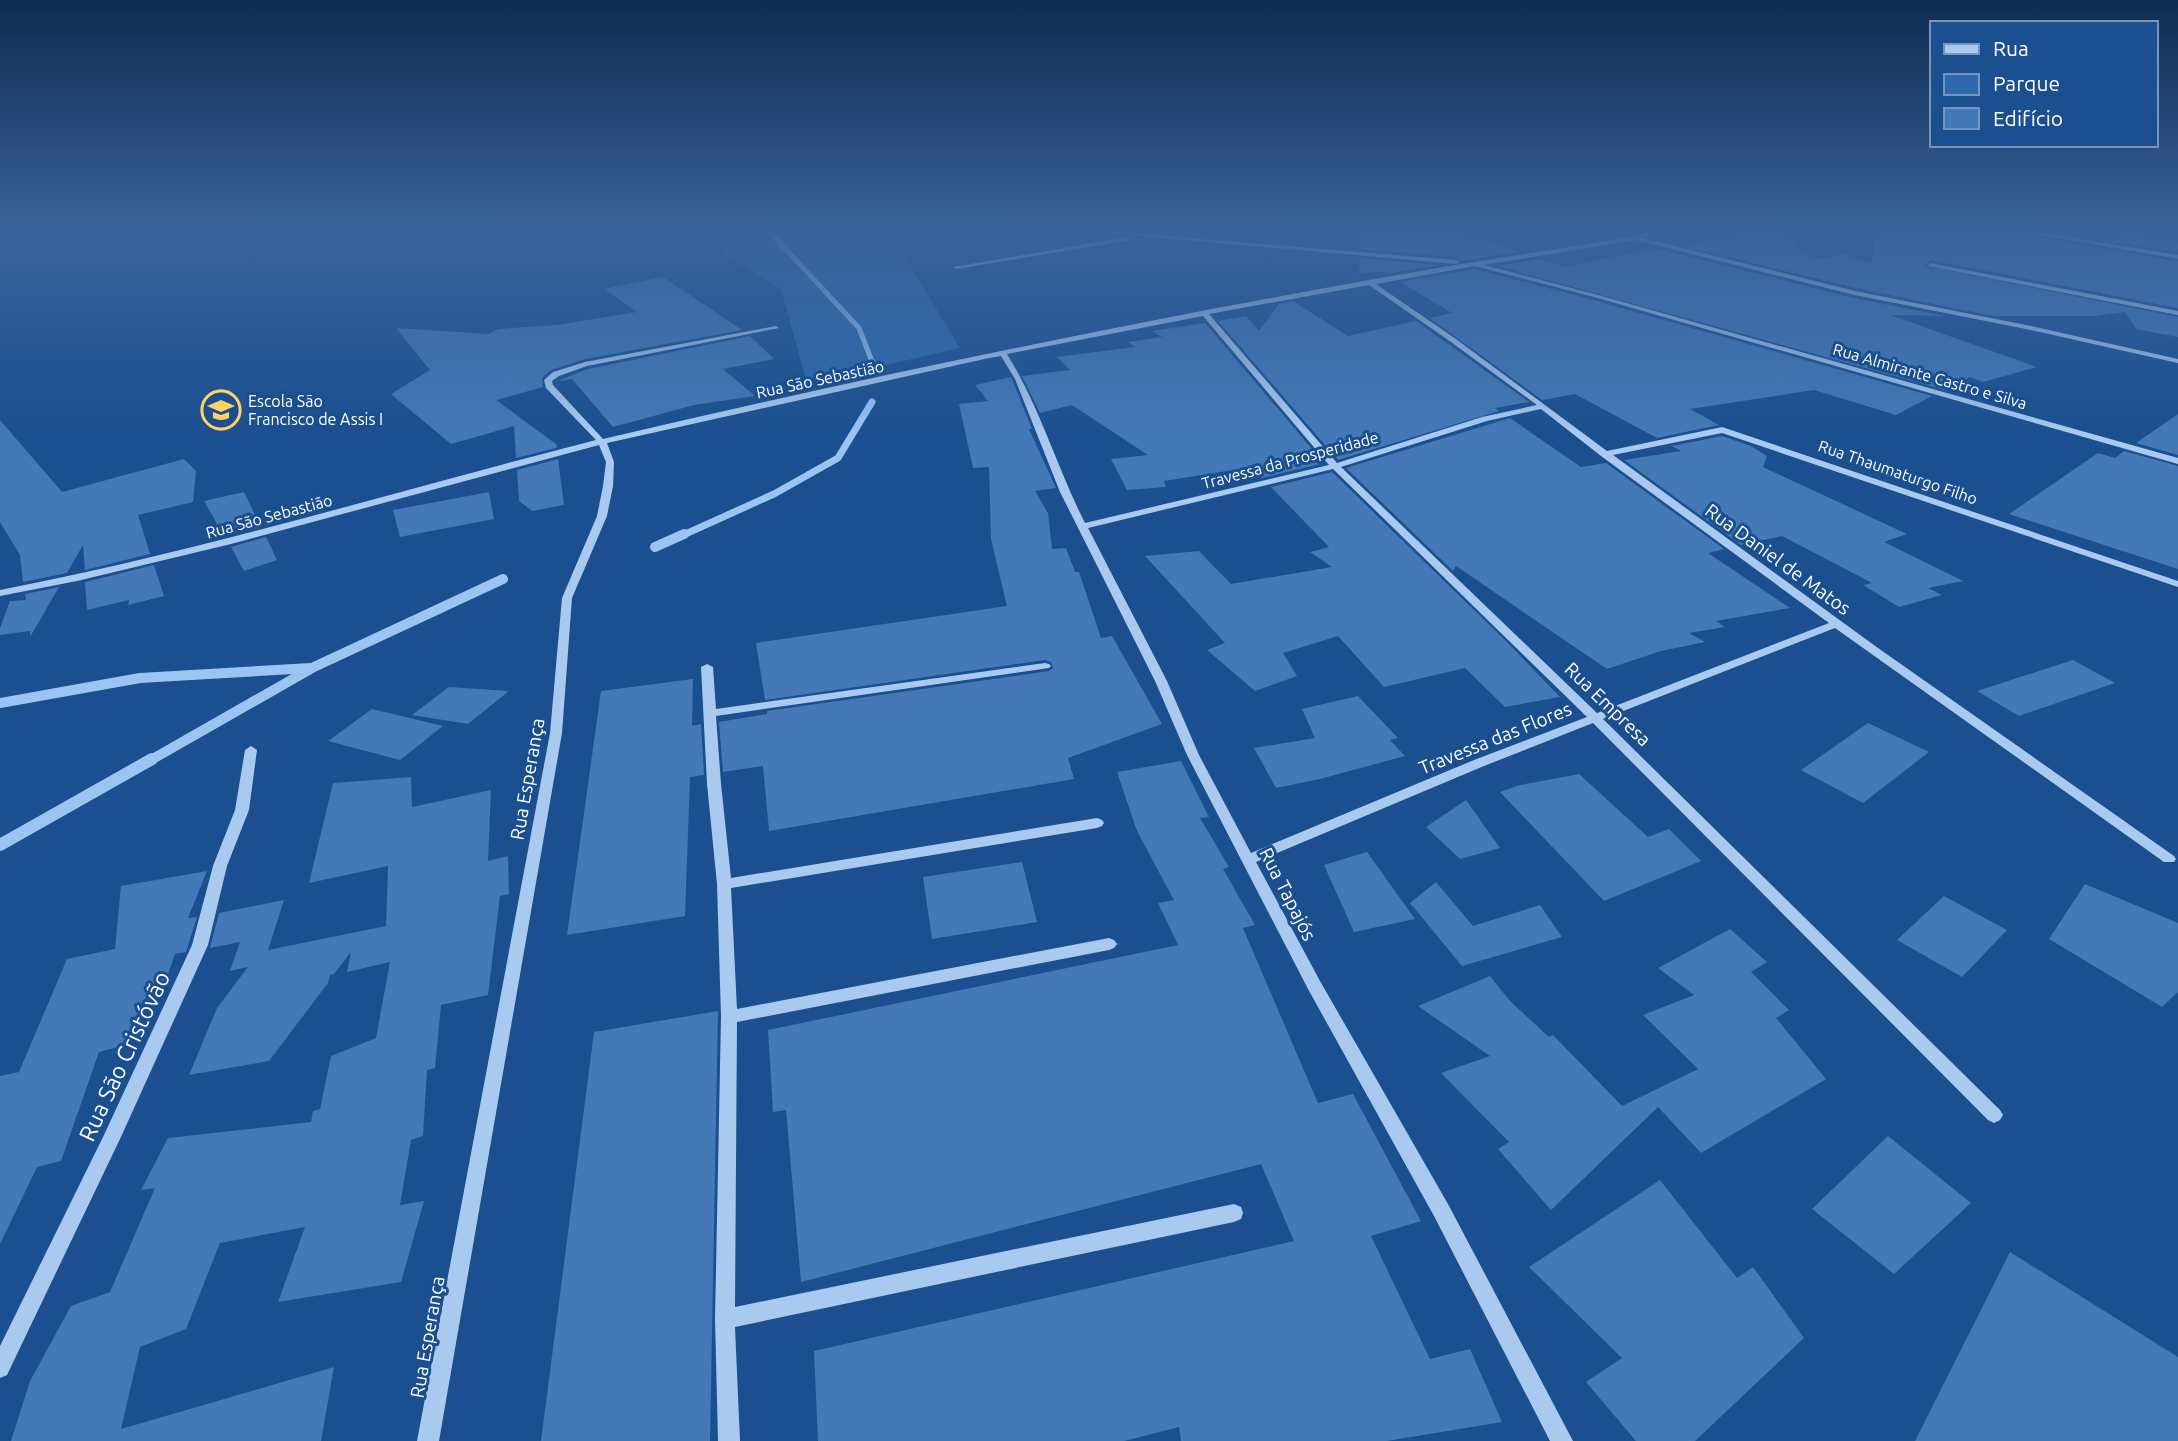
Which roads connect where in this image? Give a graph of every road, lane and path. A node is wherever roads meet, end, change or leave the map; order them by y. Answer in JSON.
{"nodes":[{"id":1,"x":1277,"y":299,"type":"edge"},
{"id":2,"x":1393,"y":299,"type":"edge"},
{"id":3,"x":1607,"y":299,"type":"edge"},
{"id":4,"x":1886,"y":299,"type":"edge"},
{"id":5,"x":2107,"y":299,"type":"edge"},
{"id":6,"x":1204,"y":313,"type":"junction"},
{"id":7,"x":2178,"y":313,"type":"edge"},
{"id":8,"x":776,"y":328,"type":"dead end"},
{"id":9,"x":1003,"y":353,"type":"junction"},
{"id":10,"x":2178,"y":361,"type":"edge"},
{"id":11,"x":1544,"y":406,"type":"junction"},
{"id":12,"x":602,"y":442,"type":"junction"},
{"id":13,"x":1604,"y":454,"type":"junction"},
{"id":14,"x":2178,"y":461,"type":"edge"},
{"id":15,"x":1335,"y":466,"type":"junction"},
{"id":16,"x":1084,"y":526,"type":"junction"},
{"id":17,"x":2178,"y":584,"type":"edge"},
{"id":18,"x":0,"y":593,"type":"edge"},
{"id":19,"x":1835,"y":624,"type":"junction"},
{"id":20,"x":1045,"y":666,"type":"dead end"},
{"id":21,"x":707,"y":667,"type":"dead end"},
{"id":22,"x":712,"y":713,"type":"junction"},
{"id":23,"x":1595,"y":719,"type":"junction"},
{"id":24,"x":251,"y":750,"type":"dead end"},
{"id":25,"x":1097,"y":823,"type":"dead end"},
{"id":26,"x":1249,"y":859,"type":"junction"},
{"id":27,"x":2169,"y":859,"type":"dead end"},
{"id":28,"x":724,"y":884,"type":"junction"},
{"id":29,"x":1109,"y":944,"type":"dead end"},
{"id":30,"x":729,"y":1017,"type":"junction"},
{"id":31,"x":1994,"y":1115,"type":"dead end"},
{"id":32,"x":1234,"y":1213,"type":"dead end"},
{"id":33,"x":725,"y":1319,"type":"junction"},
{"id":34,"x":0,"y":1367,"type":"edge"},
{"id":35,"x":428,"y":1441,"type":"edge"},
{"id":36,"x":729,"y":1441,"type":"edge"},
{"id":37,"x":1562,"y":1441,"type":"edge"}],
"edges":[{"from":1,"to":6,"type":"street","name":"Rua São Sebastião"},
{"from":2,"to":11,"type":"street","name":"Rua Daniel de Matos"},
{"from":3,"to":14,"type":"street","name":"Rua Almirante Castro e Silva"},
{"from":4,"to":10,"type":"street"},
{"from":5,"to":7,"type":"street"},
{"from":6,"to":9,"type":"street","name":"Rua São Sebastião"},
{"from":6,"to":15,"type":"street","name":"Rua Empresa"},
{"from":8,"to":12,"type":"street"},
{"from":9,"to":12,"type":"street","name":"Rua São Sebastião"},
{"from":9,"to":16,"type":"street","name":"Rua Tapajós"},
{"from":11,"to":13,"type":"street","name":"Rua Daniel de Matos"},
{"from":11,"to":15,"type":"street","name":"Travessa da Prosperidade"},
{"from":12,"to":18,"type":"street","name":"Rua São Sebastião"},
{"from":12,"to":35,"type":"street","name":"Rua Esperança"},
{"from":13,"to":17,"type":"street","name":"Rua Thaumaturgo Filho"},
{"from":13,"to":19,"type":"street","name":"Rua Daniel de Matos"},
{"from":15,"to":16,"type":"street","name":"Travessa da Prosperidade"},
{"from":15,"to":23,"type":"street","name":"Rua Empresa"},
{"from":16,"to":26,"type":"street","name":"Rua Tapajós"},
{"from":19,"to":23,"type":"street","name":"Travessa das Flores"},
{"from":19,"to":27,"type":"street","name":"Rua Daniel de Matos"},
{"from":20,"to":22,"type":"street"},
{"from":21,"to":22,"type":"street"},
{"from":22,"to":28,"type":"street"},
{"from":23,"to":26,"type":"street","name":"Travessa das Flores"},
{"from":23,"to":31,"type":"street","name":"Rua Empresa"},
{"from":24,"to":34,"type":"street","name":"Rua São Cristóvão"},
{"from":25,"to":28,"type":"street"},
{"from":26,"to":37,"type":"street","name":"Rua Tapajós"},
{"from":28,"to":30,"type":"street"},
{"from":29,"to":30,"type":"street"},
{"from":30,"to":33,"type":"street"},
{"from":32,"to":33,"type":"street"},
{"from":33,"to":36,"type":"street"}]}
